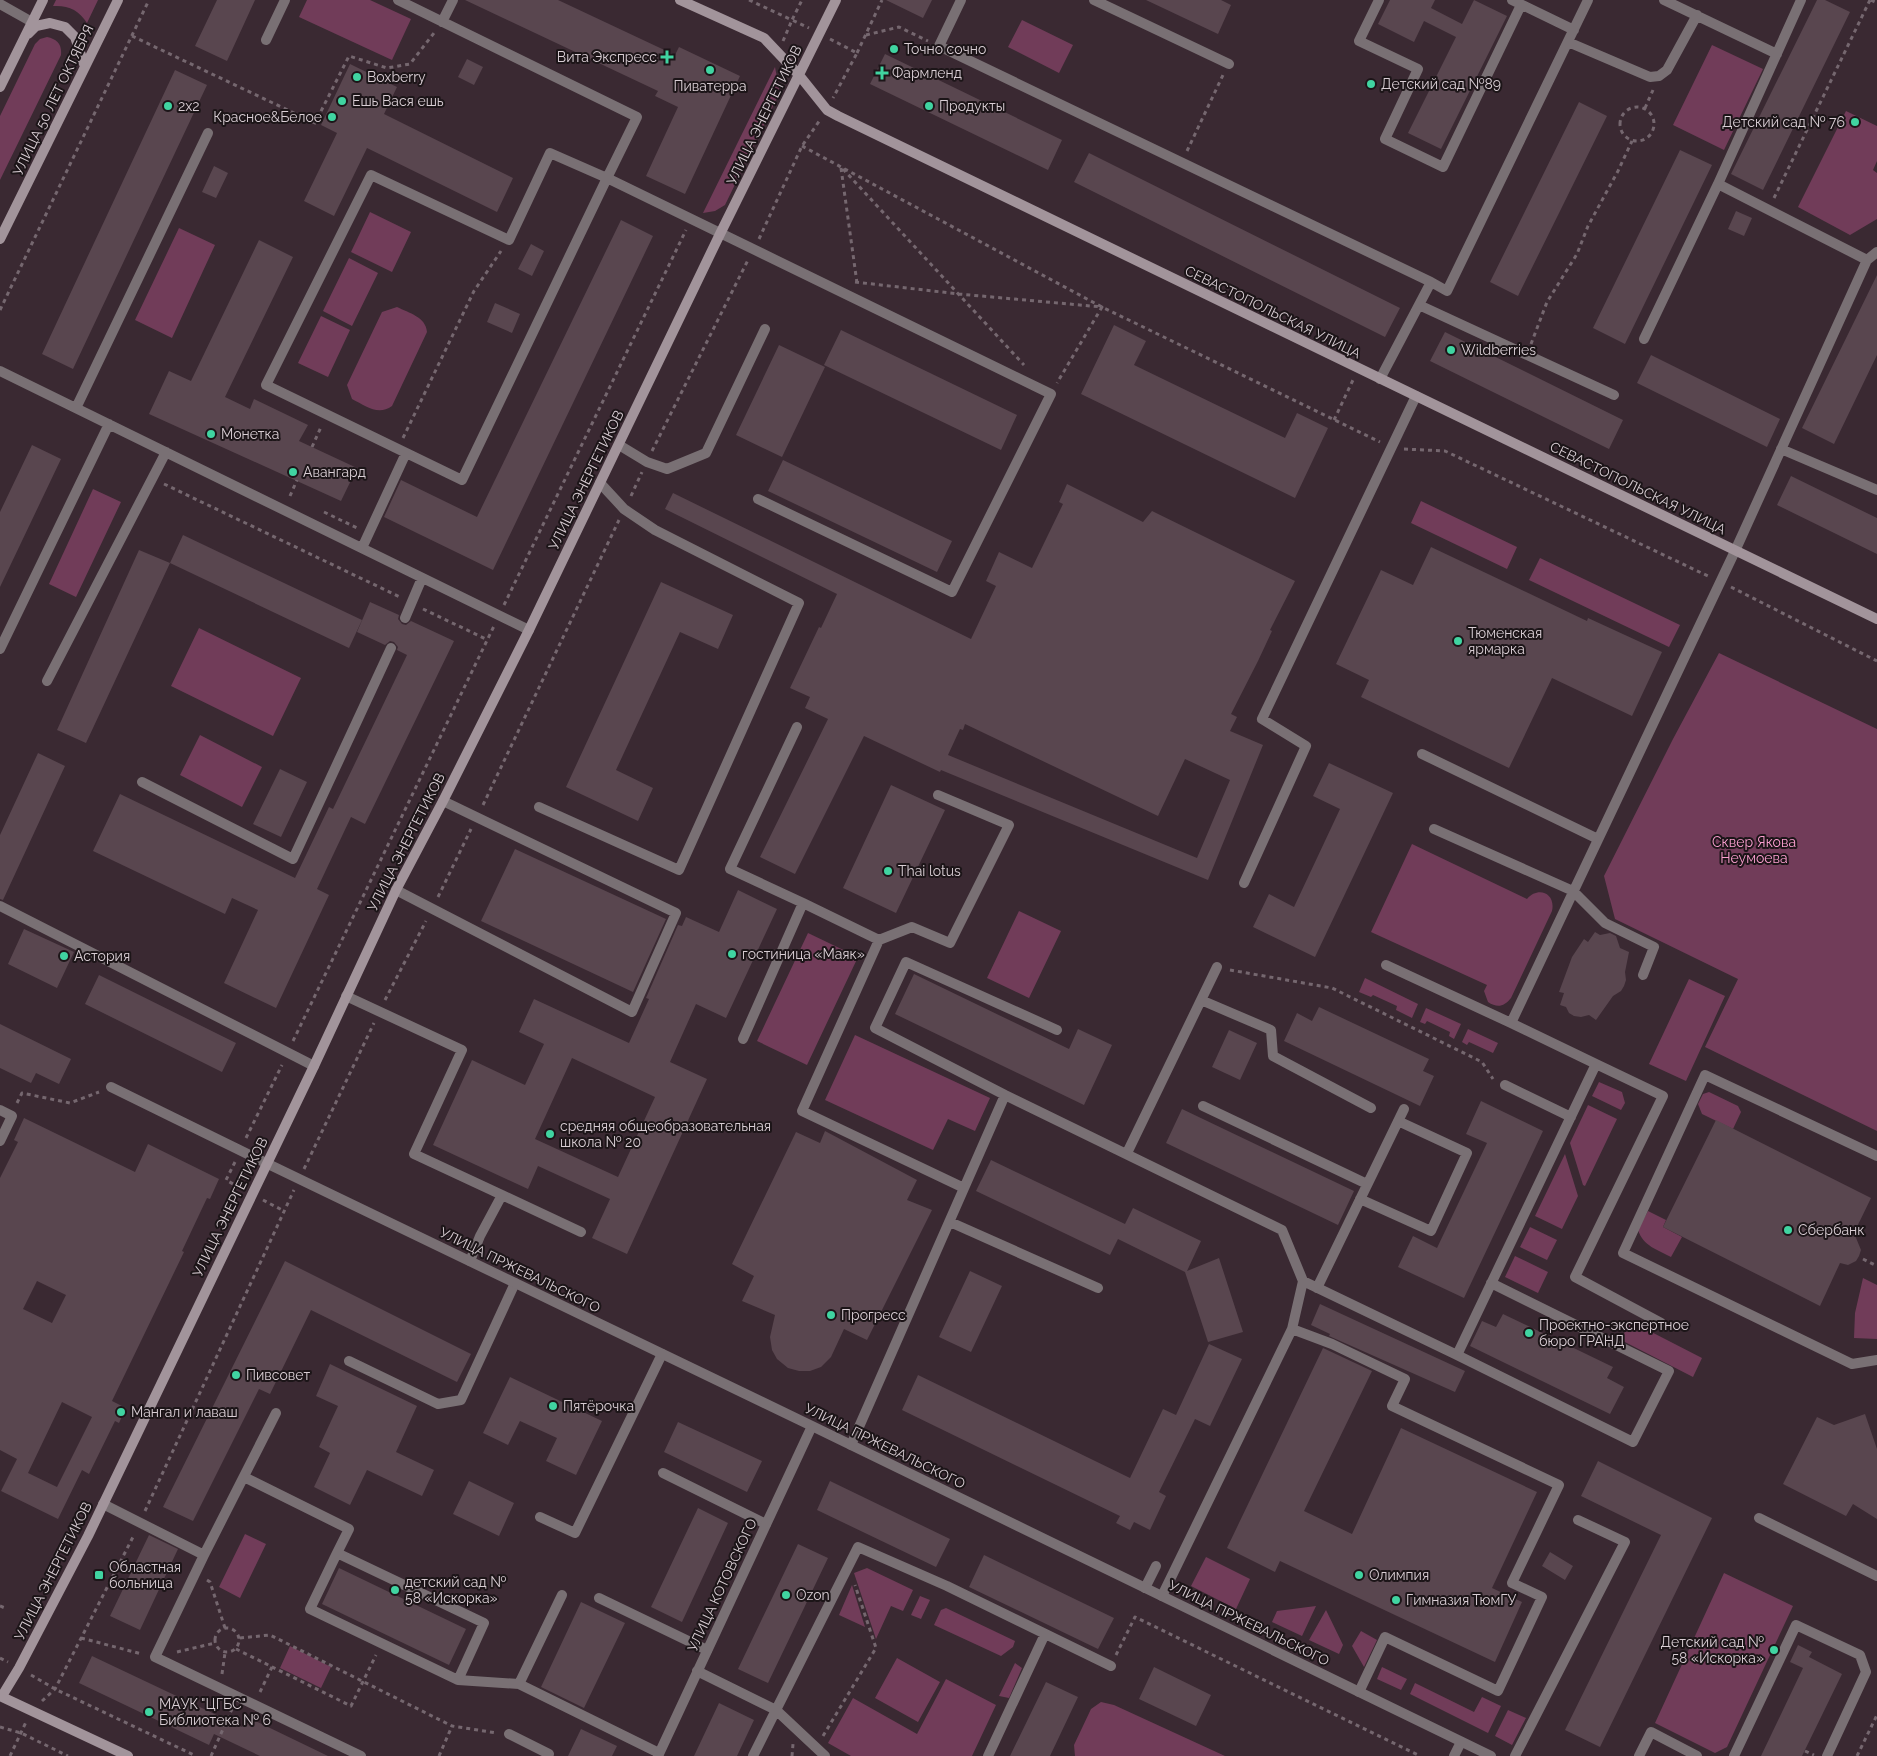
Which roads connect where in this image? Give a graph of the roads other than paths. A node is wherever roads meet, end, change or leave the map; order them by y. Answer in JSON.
{"nodes":[{"id":1,"x":43,"y":0,"type":"edge"},
{"id":2,"x":118,"y":0,"type":"edge"},
{"id":3,"x":285,"y":0,"type":"edge"},
{"id":4,"x":398,"y":0,"type":"edge"},
{"id":5,"x":452,"y":0,"type":"edge"},
{"id":6,"x":680,"y":0,"type":"edge"},
{"id":7,"x":836,"y":0,"type":"edge"},
{"id":8,"x":961,"y":0,"type":"edge"},
{"id":9,"x":1094,"y":0,"type":"edge"},
{"id":10,"x":1379,"y":0,"type":"edge"},
{"id":11,"x":1588,"y":0,"type":"edge"},
{"id":12,"x":1664,"y":0,"type":"edge"},
{"id":13,"x":1801,"y":0,"type":"edge"},
{"id":14,"x":1516,"y":2,"type":"edge"},
{"id":15,"x":0,"y":4,"type":"edge"},
{"id":16,"x":1697,"y":16,"type":"junction"},
{"id":17,"x":32,"y":22,"type":"junction"},
{"id":18,"x":442,"y":22,"type":"junction"},
{"id":19,"x":1574,"y":30,"type":"junction"},
{"id":20,"x":25,"y":36,"type":"junction"},
{"id":21,"x":266,"y":40,"type":"dead end"},
{"id":22,"x":1568,"y":42,"type":"junction"},
{"id":23,"x":1777,"y":54,"type":"junction"},
{"id":24,"x":1228,"y":64,"type":"road end"},
{"id":25,"x":85,"y":67,"type":"junction"},
{"id":26,"x":799,"y":75,"type":"junction"},
{"id":27,"x":0,"y":87,"type":"edge"},
{"id":28,"x":208,"y":133,"type":"dead end"},
{"id":29,"x":607,"y":178,"type":"junction"},
{"id":30,"x":1718,"y":184,"type":"junction"},
{"id":31,"x":720,"y":234,"type":"junction"},
{"id":32,"x":0,"y":239,"type":"edge"},
{"id":33,"x":1877,"y":252,"type":"edge"},
{"id":34,"x":1867,"y":260,"type":"junction"},
{"id":35,"x":1431,"y":282,"type":"junction"},
{"id":36,"x":1419,"y":305,"type":"junction"},
{"id":37,"x":765,"y":329,"type":"dead end"},
{"id":38,"x":1644,"y":339,"type":"dead end"},
{"id":39,"x":0,"y":371,"type":"edge"},
{"id":40,"x":1380,"y":379,"type":"junction"},
{"id":41,"x":1614,"y":395,"type":"dead end"},
{"id":42,"x":1416,"y":396,"type":"junction"},
{"id":43,"x":76,"y":408,"type":"junction"},
{"id":44,"x":109,"y":424,"type":"junction"},
{"id":45,"x":619,"y":444,"type":"junction"},
{"id":46,"x":1781,"y":449,"type":"junction"},
{"id":47,"x":402,"y":451,"type":"junction"},
{"id":48,"x":166,"y":452,"type":"junction"},
{"id":49,"x":600,"y":483,"type":"junction"},
{"id":50,"x":1877,"y":490,"type":"edge"},
{"id":51,"x":758,"y":499,"type":"dead end"},
{"id":52,"x":362,"y":548,"type":"junction"},
{"id":53,"x":1735,"y":551,"type":"junction"},
{"id":54,"x":422,"y":578,"type":"junction"},
{"id":55,"x":405,"y":618,"type":"dead end"},
{"id":56,"x":1877,"y":619,"type":"edge"},
{"id":57,"x":529,"y":630,"type":"junction"},
{"id":58,"x":392,"y":648,"type":"dead end"},
{"id":59,"x":0,"y":649,"type":"edge"},
{"id":60,"x":47,"y":681,"type":"dead end"},
{"id":61,"x":797,"y":727,"type":"dead end"},
{"id":62,"x":1422,"y":754,"type":"dead end"},
{"id":63,"x":142,"y":782,"type":"dead end"},
{"id":64,"x":938,"y":795,"type":"dead end"},
{"id":65,"x":443,"y":801,"type":"junction"},
{"id":66,"x":539,"y":807,"type":"dead end"},
{"id":67,"x":1434,"y":829,"type":"dead end"},
{"id":68,"x":1598,"y":839,"type":"junction"},
{"id":69,"x":1244,"y":883,"type":"dead end"},
{"id":70,"x":396,"y":890,"type":"junction"},
{"id":71,"x":1573,"y":891,"type":"junction"},
{"id":72,"x":803,"y":903,"type":"junction"},
{"id":73,"x":0,"y":906,"type":"edge"},
{"id":74,"x":879,"y":940,"type":"junction"},
{"id":75,"x":1386,"y":965,"type":"dead end"},
{"id":76,"x":1217,"y":967,"type":"road end"},
{"id":77,"x":1642,"y":975,"type":"dead end"},
{"id":78,"x":346,"y":996,"type":"junction"},
{"id":79,"x":1201,"y":1000,"type":"junction"},
{"id":80,"x":1510,"y":1023,"type":"junction"},
{"id":81,"x":1057,"y":1030,"type":"dead end"},
{"id":82,"x":743,"y":1038,"type":"dead end"},
{"id":83,"x":1596,"y":1064,"type":"junction"},
{"id":84,"x":314,"y":1066,"type":"junction"},
{"id":85,"x":1505,"y":1085,"type":"road end"},
{"id":86,"x":111,"y":1087,"type":"road end"},
{"id":87,"x":1005,"y":1095,"type":"junction"},
{"id":88,"x":1203,"y":1106,"type":"dead end"},
{"id":89,"x":1370,"y":1108,"type":"dead end"},
{"id":90,"x":1404,"y":1109,"type":"dead end"},
{"id":91,"x":0,"y":1110,"type":"edge"},
{"id":92,"x":1571,"y":1117,"type":"junction"},
{"id":93,"x":1398,"y":1121,"type":"junction"},
{"id":94,"x":0,"y":1141,"type":"edge"},
{"id":95,"x":1127,"y":1154,"type":"junction"},
{"id":96,"x":1877,"y":1156,"type":"edge"},
{"id":97,"x":266,"y":1163,"type":"junction"},
{"id":98,"x":1368,"y":1184,"type":"junction"},
{"id":99,"x":964,"y":1188,"type":"junction"},
{"id":100,"x":502,"y":1195,"type":"junction"},
{"id":101,"x":1360,"y":1199,"type":"junction"},
{"id":102,"x":950,"y":1222,"type":"junction"},
{"id":103,"x":580,"y":1232,"type":"dead end"},
{"id":104,"x":470,"y":1261,"type":"junction"},
{"id":105,"x":1303,"y":1281,"type":"junction"},
{"id":106,"x":515,"y":1283,"type":"junction"},
{"id":107,"x":1491,"y":1283,"type":"junction"},
{"id":108,"x":1098,"y":1288,"type":"dead end"},
{"id":109,"x":1317,"y":1288,"type":"junction"},
{"id":110,"x":1660,"y":1323,"type":"dead end"},
{"id":111,"x":1292,"y":1329,"type":"junction"},
{"id":112,"x":662,"y":1354,"type":"junction"},
{"id":113,"x":1457,"y":1355,"type":"junction"},
{"id":114,"x":1877,"y":1360,"type":"edge"},
{"id":115,"x":349,"y":1361,"type":"dead end"},
{"id":116,"x":276,"y":1414,"type":"dead end"},
{"id":117,"x":812,"y":1426,"type":"junction"},
{"id":118,"x":851,"y":1445,"type":"junction"},
{"id":119,"x":663,"y":1473,"type":"dead end"},
{"id":120,"x":244,"y":1477,"type":"junction"},
{"id":121,"x":103,"y":1504,"type":"junction"},
{"id":122,"x":540,"y":1517,"type":"dead end"},
{"id":123,"x":1758,"y":1518,"type":"dead end"},
{"id":124,"x":1578,"y":1520,"type":"dead end"},
{"id":125,"x":766,"y":1524,"type":"junction"},
{"id":126,"x":337,"y":1553,"type":"junction"},
{"id":127,"x":204,"y":1554,"type":"junction"},
{"id":128,"x":1156,"y":1566,"type":"dead end"},
{"id":129,"x":1877,"y":1576,"type":"edge"},
{"id":130,"x":1145,"y":1588,"type":"junction"},
{"id":131,"x":562,"y":1594,"type":"dead end"},
{"id":132,"x":1162,"y":1596,"type":"junction"},
{"id":133,"x":599,"y":1598,"type":"dead end"},
{"id":134,"x":1046,"y":1634,"type":"junction"},
{"id":135,"x":707,"y":1650,"type":"junction"},
{"id":136,"x":1111,"y":1666,"type":"road end"},
{"id":137,"x":698,"y":1671,"type":"junction"},
{"id":138,"x":458,"y":1680,"type":"junction"},
{"id":139,"x":519,"y":1684,"type":"junction"},
{"id":140,"x":1359,"y":1692,"type":"junction"},
{"id":141,"x":1,"y":1697,"type":"edge"},
{"id":142,"x":776,"y":1710,"type":"junction"},
{"id":143,"x":509,"y":1734,"type":"road end"},
{"id":144,"x":1461,"y":1742,"type":"junction"},
{"id":145,"x":658,"y":1754,"type":"edge"},
{"id":146,"x":128,"y":1756,"type":"edge"},
{"id":147,"x":361,"y":1756,"type":"edge"},
{"id":148,"x":548,"y":1756,"type":"edge"},
{"id":149,"x":753,"y":1756,"type":"edge"},
{"id":150,"x":825,"y":1756,"type":"edge"},
{"id":151,"x":988,"y":1756,"type":"edge"},
{"id":152,"x":1454,"y":1756,"type":"edge"},
{"id":153,"x":1491,"y":1756,"type":"edge"},
{"id":154,"x":1515,"y":1756,"type":"edge"},
{"id":155,"x":1639,"y":1756,"type":"edge"},
{"id":156,"x":1697,"y":1756,"type":"edge"},
{"id":157,"x":1734,"y":1756,"type":"edge"},
{"id":158,"x":1827,"y":1756,"type":"edge"}],
"edges":[{"from":1,"to":17,"type":"street"},
{"from":2,"to":25,"type":"street","name":"УЛИЦА 50 ЛЕТ ОКТЯБРЯ"},
{"from":3,"to":21,"type":"street"},
{"from":4,"to":18,"type":"street"},
{"from":5,"to":18,"type":"street"},
{"from":6,"to":26,"type":"street","name":"СЕВАСТОПОЛЬСКАЯ УЛИЦА"},
{"from":7,"to":26,"type":"street","name":"УЛИЦА ЭНЕРГЕТИКОВ"},
{"from":8,"to":35,"type":"street"},
{"from":9,"to":24,"type":"street"},
{"from":10,"to":14,"type":"street"},
{"from":11,"to":19,"type":"street"},
{"from":12,"to":16,"type":"street"},
{"from":13,"to":23,"type":"street"},
{"from":14,"to":19,"type":"street"},
{"from":15,"to":17,"type":"street"},
{"from":16,"to":22,"type":"street"},
{"from":16,"to":23,"type":"street"},
{"from":17,"to":20,"type":"street"},
{"from":18,"to":29,"type":"street"},
{"from":19,"to":22,"type":"street"},
{"from":20,"to":25,"type":"street"},
{"from":20,"to":27,"type":"street"},
{"from":22,"to":35,"type":"street"},
{"from":23,"to":30,"type":"street"},
{"from":25,"to":32,"type":"street","name":"УЛИЦА 50 ЛЕТ ОКТЯБРЯ"},
{"from":26,"to":31,"type":"street","name":"УЛИЦА ЭНЕРГЕТИКОВ"},
{"from":26,"to":40,"type":"street","name":"СЕВАСТОПОЛЬСКАЯ УЛИЦА"},
{"from":28,"to":43,"type":"street"},
{"from":29,"to":31,"type":"street"},
{"from":29,"to":47,"type":"street"},
{"from":29,"to":47,"type":"street"},
{"from":30,"to":34,"type":"street"},
{"from":30,"to":38,"type":"street"},
{"from":31,"to":45,"type":"street","name":"УЛИЦА ЭНЕРГЕТИКОВ"},
{"from":31,"to":51,"type":"street"},
{"from":33,"to":34,"type":"street"},
{"from":34,"to":46,"type":"street"},
{"from":35,"to":36,"type":"street"},
{"from":36,"to":40,"type":"street"},
{"from":36,"to":41,"type":"street"},
{"from":37,"to":45,"type":"street"},
{"from":39,"to":43,"type":"street"},
{"from":40,"to":42,"type":"street","name":"СЕВАСТОПОЛЬСКАЯ УЛИЦА"},
{"from":42,"to":53,"type":"street","name":"СЕВАСТОПОЛЬСКАЯ УЛИЦА"},
{"from":42,"to":69,"type":"street"},
{"from":43,"to":44,"type":"street"},
{"from":44,"to":48,"type":"street"},
{"from":44,"to":59,"type":"street"},
{"from":45,"to":49,"type":"street","name":"УЛИЦА ЭНЕРГЕТИКОВ"},
{"from":46,"to":50,"type":"street"},
{"from":46,"to":53,"type":"street"},
{"from":47,"to":52,"type":"street"},
{"from":48,"to":52,"type":"street"},
{"from":48,"to":60,"type":"street"},
{"from":49,"to":57,"type":"street","name":"УЛИЦА ЭНЕРГЕТИКОВ"},
{"from":49,"to":66,"type":"street"},
{"from":52,"to":54,"type":"street"},
{"from":53,"to":56,"type":"street","name":"СЕВАСТОПОЛЬСКАЯ УЛИЦА"},
{"from":53,"to":68,"type":"street"},
{"from":54,"to":55,"type":"street"},
{"from":54,"to":57,"type":"street"},
{"from":57,"to":65,"type":"street","name":"УЛИЦА ЭНЕРГЕТИКОВ"},
{"from":58,"to":63,"type":"street"},
{"from":61,"to":72,"type":"street"},
{"from":62,"to":68,"type":"street"},
{"from":64,"to":74,"type":"street"},
{"from":65,"to":70,"type":"street","name":"УЛИЦА ЭНЕРГЕТИКОВ"},
{"from":65,"to":70,"type":"street"},
{"from":67,"to":71,"type":"street"},
{"from":68,"to":71,"type":"street"},
{"from":70,"to":78,"type":"street","name":"УЛИЦА ЭНЕРГЕТИКОВ"},
{"from":71,"to":77,"type":"street"},
{"from":71,"to":80,"type":"street"},
{"from":72,"to":74,"type":"street"},
{"from":72,"to":82,"type":"street"},
{"from":73,"to":84,"type":"street"},
{"from":74,"to":99,"type":"street"},
{"from":75,"to":80,"type":"street"},
{"from":76,"to":79,"type":"street"},
{"from":78,"to":84,"type":"street","name":"УЛИЦА ЭНЕРГЕТИКОВ"},
{"from":78,"to":100,"type":"street"},
{"from":79,"to":89,"type":"street"},
{"from":79,"to":95,"type":"street"},
{"from":80,"to":83,"type":"street"},
{"from":81,"to":87,"type":"street"},
{"from":83,"to":92,"type":"street"},
{"from":83,"to":110,"type":"street"},
{"from":84,"to":97,"type":"street","name":"УЛИЦА ЭНЕРГЕТИКОВ"},
{"from":85,"to":92,"type":"street"},
{"from":86,"to":97,"type":"street","name":"УЛИЦА ПРЖЕВАЛЬСКОГО"},
{"from":87,"to":95,"type":"street"},
{"from":87,"to":99,"type":"street"},
{"from":88,"to":98,"type":"street"},
{"from":90,"to":93,"type":"street"},
{"from":91,"to":94,"type":"street"},
{"from":92,"to":107,"type":"street"},
{"from":93,"to":98,"type":"street"},
{"from":93,"to":101,"type":"street"},
{"from":95,"to":105,"type":"street"},
{"from":96,"to":114,"type":"street"},
{"from":97,"to":104,"type":"street","name":"УЛИЦА ПРЖЕВАЛЬСКОГО"},
{"from":97,"to":121,"type":"street","name":"УЛИЦА ЭНЕРГЕТИКОВ"},
{"from":98,"to":101,"type":"street"},
{"from":99,"to":102,"type":"street"},
{"from":100,"to":103,"type":"street"},
{"from":100,"to":104,"type":"street"},
{"from":101,"to":109,"type":"street"},
{"from":102,"to":108,"type":"street"},
{"from":102,"to":118,"type":"street"},
{"from":104,"to":106,"type":"street","name":"УЛИЦА ПРЖЕВАЛЬСКОГО"},
{"from":105,"to":109,"type":"street"},
{"from":105,"to":111,"type":"street"},
{"from":106,"to":112,"type":"street","name":"УЛИЦА ПРЖЕВАЛЬСКОГО"},
{"from":106,"to":115,"type":"street"},
{"from":107,"to":113,"type":"street"},
{"from":107,"to":113,"type":"street"},
{"from":109,"to":113,"type":"street"},
{"from":111,"to":132,"type":"street"},
{"from":111,"to":140,"type":"street"},
{"from":112,"to":117,"type":"street","name":"УЛИЦА ПРЖЕВАЛЬСКОГО"},
{"from":112,"to":122,"type":"street"},
{"from":116,"to":120,"type":"street"},
{"from":117,"to":118,"type":"street","name":"УЛИЦА ПРЖЕВАЛЬСКОГО"},
{"from":117,"to":125,"type":"street","name":"УЛИЦА КОТОВСКОГО"},
{"from":118,"to":130,"type":"street","name":"УЛИЦА ПРЖЕВАЛЬСКОГО"},
{"from":119,"to":125,"type":"street"},
{"from":120,"to":126,"type":"street"},
{"from":120,"to":127,"type":"street"},
{"from":121,"to":127,"type":"street"},
{"from":121,"to":141,"type":"street","name":"УЛИЦА ЭНЕРГЕТИКОВ"},
{"from":123,"to":129,"type":"street"},
{"from":124,"to":154,"type":"street"},
{"from":125,"to":135,"type":"street","name":"УЛИЦА КОТОВСКОГО"},
{"from":126,"to":138,"type":"street"},
{"from":126,"to":138,"type":"street"},
{"from":127,"to":147,"type":"street"},
{"from":128,"to":130,"type":"street"},
{"from":130,"to":132,"type":"street","name":"УЛИЦА ПРЖЕВАЛЬСКОГО"},
{"from":131,"to":139,"type":"street"},
{"from":132,"to":140,"type":"street","name":"УЛИЦА ПРЖЕВАЛЬСКОГО"},
{"from":133,"to":135,"type":"street"},
{"from":134,"to":136,"type":"street"},
{"from":134,"to":142,"type":"street"},
{"from":134,"to":151,"type":"street"},
{"from":135,"to":137,"type":"street","name":"УЛИЦА КОТОВСКОГО"},
{"from":137,"to":142,"type":"street"},
{"from":137,"to":145,"type":"street","name":"УЛИЦА КОТОВСКОГО"},
{"from":138,"to":139,"type":"street"},
{"from":139,"to":145,"type":"street"},
{"from":140,"to":144,"type":"street","name":"УЛИЦА ПРЖЕВАЛЬСКОГО"},
{"from":141,"to":146,"type":"street"},
{"from":142,"to":149,"type":"street"},
{"from":142,"to":150,"type":"street"},
{"from":143,"to":148,"type":"street"},
{"from":144,"to":152,"type":"street"},
{"from":144,"to":153,"type":"street","name":"УЛИЦА ПРЖЕВАЛЬСКОГО"},
{"from":155,"to":156,"type":"street"},
{"from":157,"to":158,"type":"street"}]}
